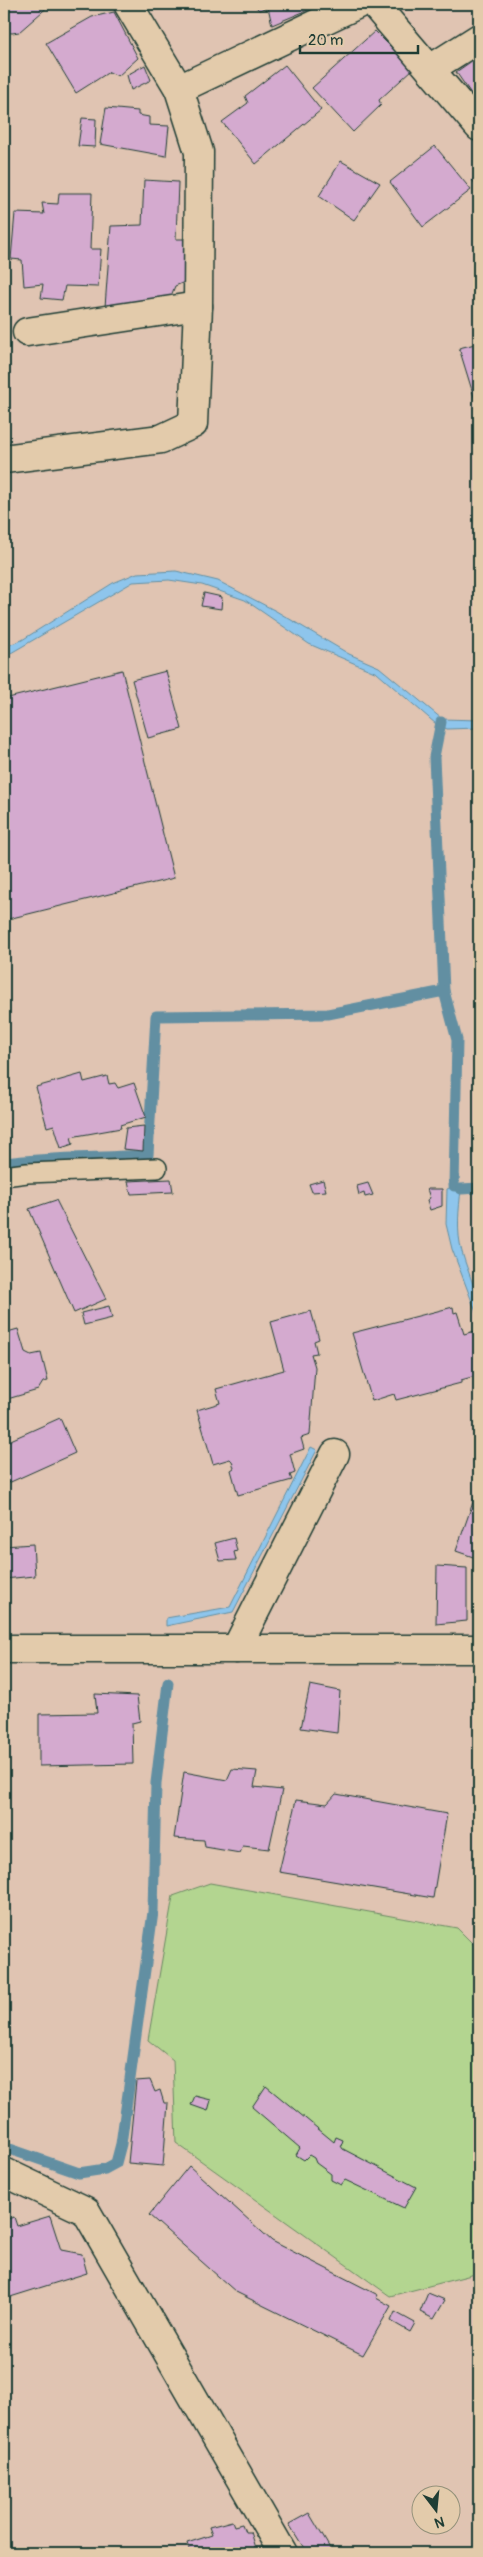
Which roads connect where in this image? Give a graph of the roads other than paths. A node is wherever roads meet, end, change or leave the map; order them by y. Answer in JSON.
{"nodes":[{"id":1,"x":128,"y":4,"type":"edge"},
{"id":2,"x":358,"y":4,"type":"edge"},
{"id":3,"x":374,"y":4,"type":"edge"},
{"id":4,"x":479,"y":38,"type":"edge"},
{"id":5,"x":430,"y":69,"type":"junction"},
{"id":6,"x":179,"y":89,"type":"junction"},
{"id":7,"x":479,"y":127,"type":"edge"},
{"id":8,"x":198,"y":306,"type":"junction"},
{"id":9,"x":27,"y":332,"type":"dead end"},
{"id":10,"x":4,"y":459,"type":"edge"},
{"id":11,"x":158,"y":1168,"type":"dead end"},
{"id":12,"x":4,"y":1176,"type":"edge"},
{"id":13,"x":335,"y":1454,"type":"dead end"},
{"id":14,"x":4,"y":1649,"type":"edge"},
{"id":15,"x":236,"y":1649,"type":"junction"},
{"id":16,"x":479,"y":1649,"type":"edge"},
{"id":17,"x":4,"y":2172,"type":"edge"},
{"id":18,"x":283,"y":2553,"type":"edge"}],
"edges":[{"from":1,"to":6,"type":"street"},
{"from":2,"to":6,"type":"street"},
{"from":3,"to":5,"type":"street"},
{"from":4,"to":5,"type":"street"},
{"from":5,"to":7,"type":"street"},
{"from":6,"to":8,"type":"street"},
{"from":8,"to":9,"type":"street"},
{"from":8,"to":10,"type":"street"},
{"from":11,"to":12,"type":"lane"},
{"from":13,"to":15,"type":"street"},
{"from":14,"to":15,"type":"street"},
{"from":15,"to":16,"type":"street"},
{"from":17,"to":18,"type":"street"}]}
